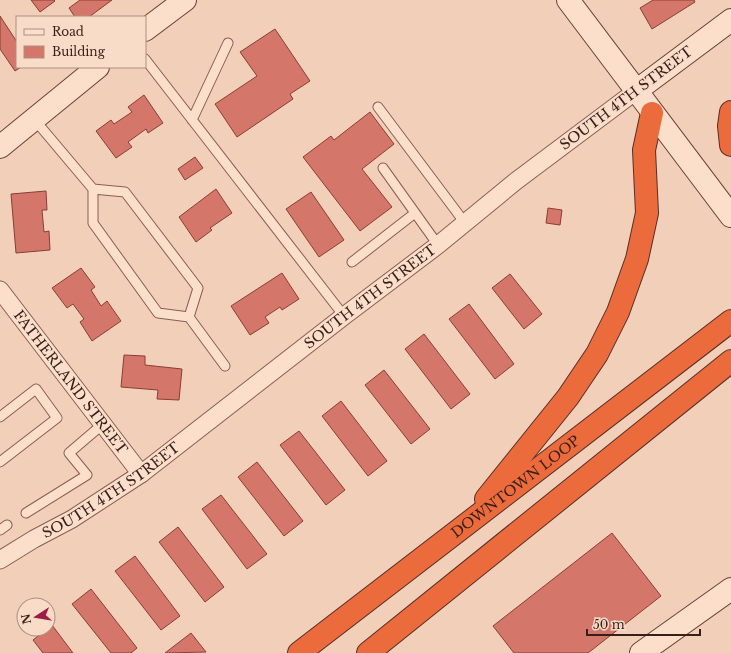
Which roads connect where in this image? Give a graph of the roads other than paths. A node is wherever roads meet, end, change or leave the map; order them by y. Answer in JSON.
{"nodes":[{"id":1,"x":185,"y":0,"type":"edge"},
{"id":2,"x":568,"y":0,"type":"edge"},
{"id":3,"x":731,"y":20,"type":"edge"},
{"id":4,"x":146,"y":29,"type":"edge"},
{"id":5,"x":228,"y":42,"type":"dead end"},
{"id":6,"x":146,"y":60,"type":"edge"},
{"id":7,"x":97,"y":68,"type":"edge"},
{"id":8,"x":636,"y":91,"type":"junction"},
{"id":9,"x":378,"y":107,"type":"dead end"},
{"id":10,"x":652,"y":112,"type":"junction"},
{"id":11,"x":731,"y":112,"type":"edge"},
{"id":12,"x":33,"y":118,"type":"junction"},
{"id":13,"x":192,"y":120,"type":"junction"},
{"id":14,"x":731,"y":145,"type":"edge"},
{"id":15,"x":0,"y":147,"type":"edge"},
{"id":16,"x":383,"y":168,"type":"dead end"},
{"id":17,"x":93,"y":189,"type":"junction"},
{"id":18,"x":415,"y":213,"type":"junction"},
{"id":19,"x":731,"y":216,"type":"edge"},
{"id":20,"x":465,"y":223,"type":"junction"},
{"id":21,"x":438,"y":245,"type":"junction"},
{"id":22,"x":352,"y":262,"type":"dead end"},
{"id":23,"x":0,"y":290,"type":"edge"},
{"id":24,"x":344,"y":316,"type":"junction"},
{"id":25,"x":189,"y":317,"type":"junction"},
{"id":26,"x":731,"y":321,"type":"edge"},
{"id":27,"x":731,"y":360,"type":"edge"},
{"id":28,"x":225,"y":366,"type":"dead end"},
{"id":29,"x":0,"y":417,"type":"edge"},
{"id":30,"x":103,"y":424,"type":"junction"},
{"id":31,"x":0,"y":462,"type":"edge"},
{"id":32,"x":141,"y":474,"type":"junction"},
{"id":33,"x":26,"y":513,"type":"dead end"},
{"id":34,"x":464,"y":526,"type":"junction"},
{"id":35,"x":0,"y":560,"type":"edge"},
{"id":36,"x":731,"y":589,"type":"edge"},
{"id":37,"x":299,"y":653,"type":"edge"},
{"id":38,"x":368,"y":653,"type":"edge"},
{"id":39,"x":641,"y":653,"type":"edge"}],
"edges":[{"from":1,"to":4,"type":"main road"},
{"from":2,"to":8,"type":"main road"},
{"from":3,"to":8,"type":"main road","name":"SOUTH 4TH STREET"},
{"from":5,"to":13,"type":"lane"},
{"from":6,"to":13,"type":"lane"},
{"from":7,"to":12,"type":"main road"},
{"from":8,"to":10,"type":"main road"},
{"from":8,"to":20,"type":"street","name":"SOUTH 4TH STREET"},
{"from":9,"to":20,"type":"lane"},
{"from":10,"to":19,"type":"main road"},
{"from":10,"to":34,"type":"highway"},
{"from":11,"to":14,"type":"highway"},
{"from":12,"to":15,"type":"main road"},
{"from":12,"to":17,"type":"lane"},
{"from":13,"to":24,"type":"lane"},
{"from":16,"to":18,"type":"lane"},
{"from":17,"to":25,"type":"lane"},
{"from":17,"to":25,"type":"lane"},
{"from":18,"to":21,"type":"lane"},
{"from":18,"to":22,"type":"lane"},
{"from":20,"to":21,"type":"street","name":"SOUTH 4TH STREET"},
{"from":21,"to":24,"type":"street","name":"SOUTH 4TH STREET"},
{"from":23,"to":30,"type":"street","name":"FATHERLAND STREET"},
{"from":24,"to":32,"type":"street","name":"SOUTH 4TH STREET"},
{"from":25,"to":28,"type":"lane"},
{"from":26,"to":34,"type":"highway","name":"DOWNTOWN LOOP"},
{"from":27,"to":38,"type":"highway"},
{"from":29,"to":31,"type":"lane"},
{"from":30,"to":32,"type":"street","name":"FATHERLAND STREET"},
{"from":30,"to":33,"type":"lane"},
{"from":32,"to":35,"type":"street","name":"SOUTH 4TH STREET"},
{"from":34,"to":37,"type":"highway","name":"DOWNTOWN LOOP"},
{"from":36,"to":39,"type":"main road"}]}
